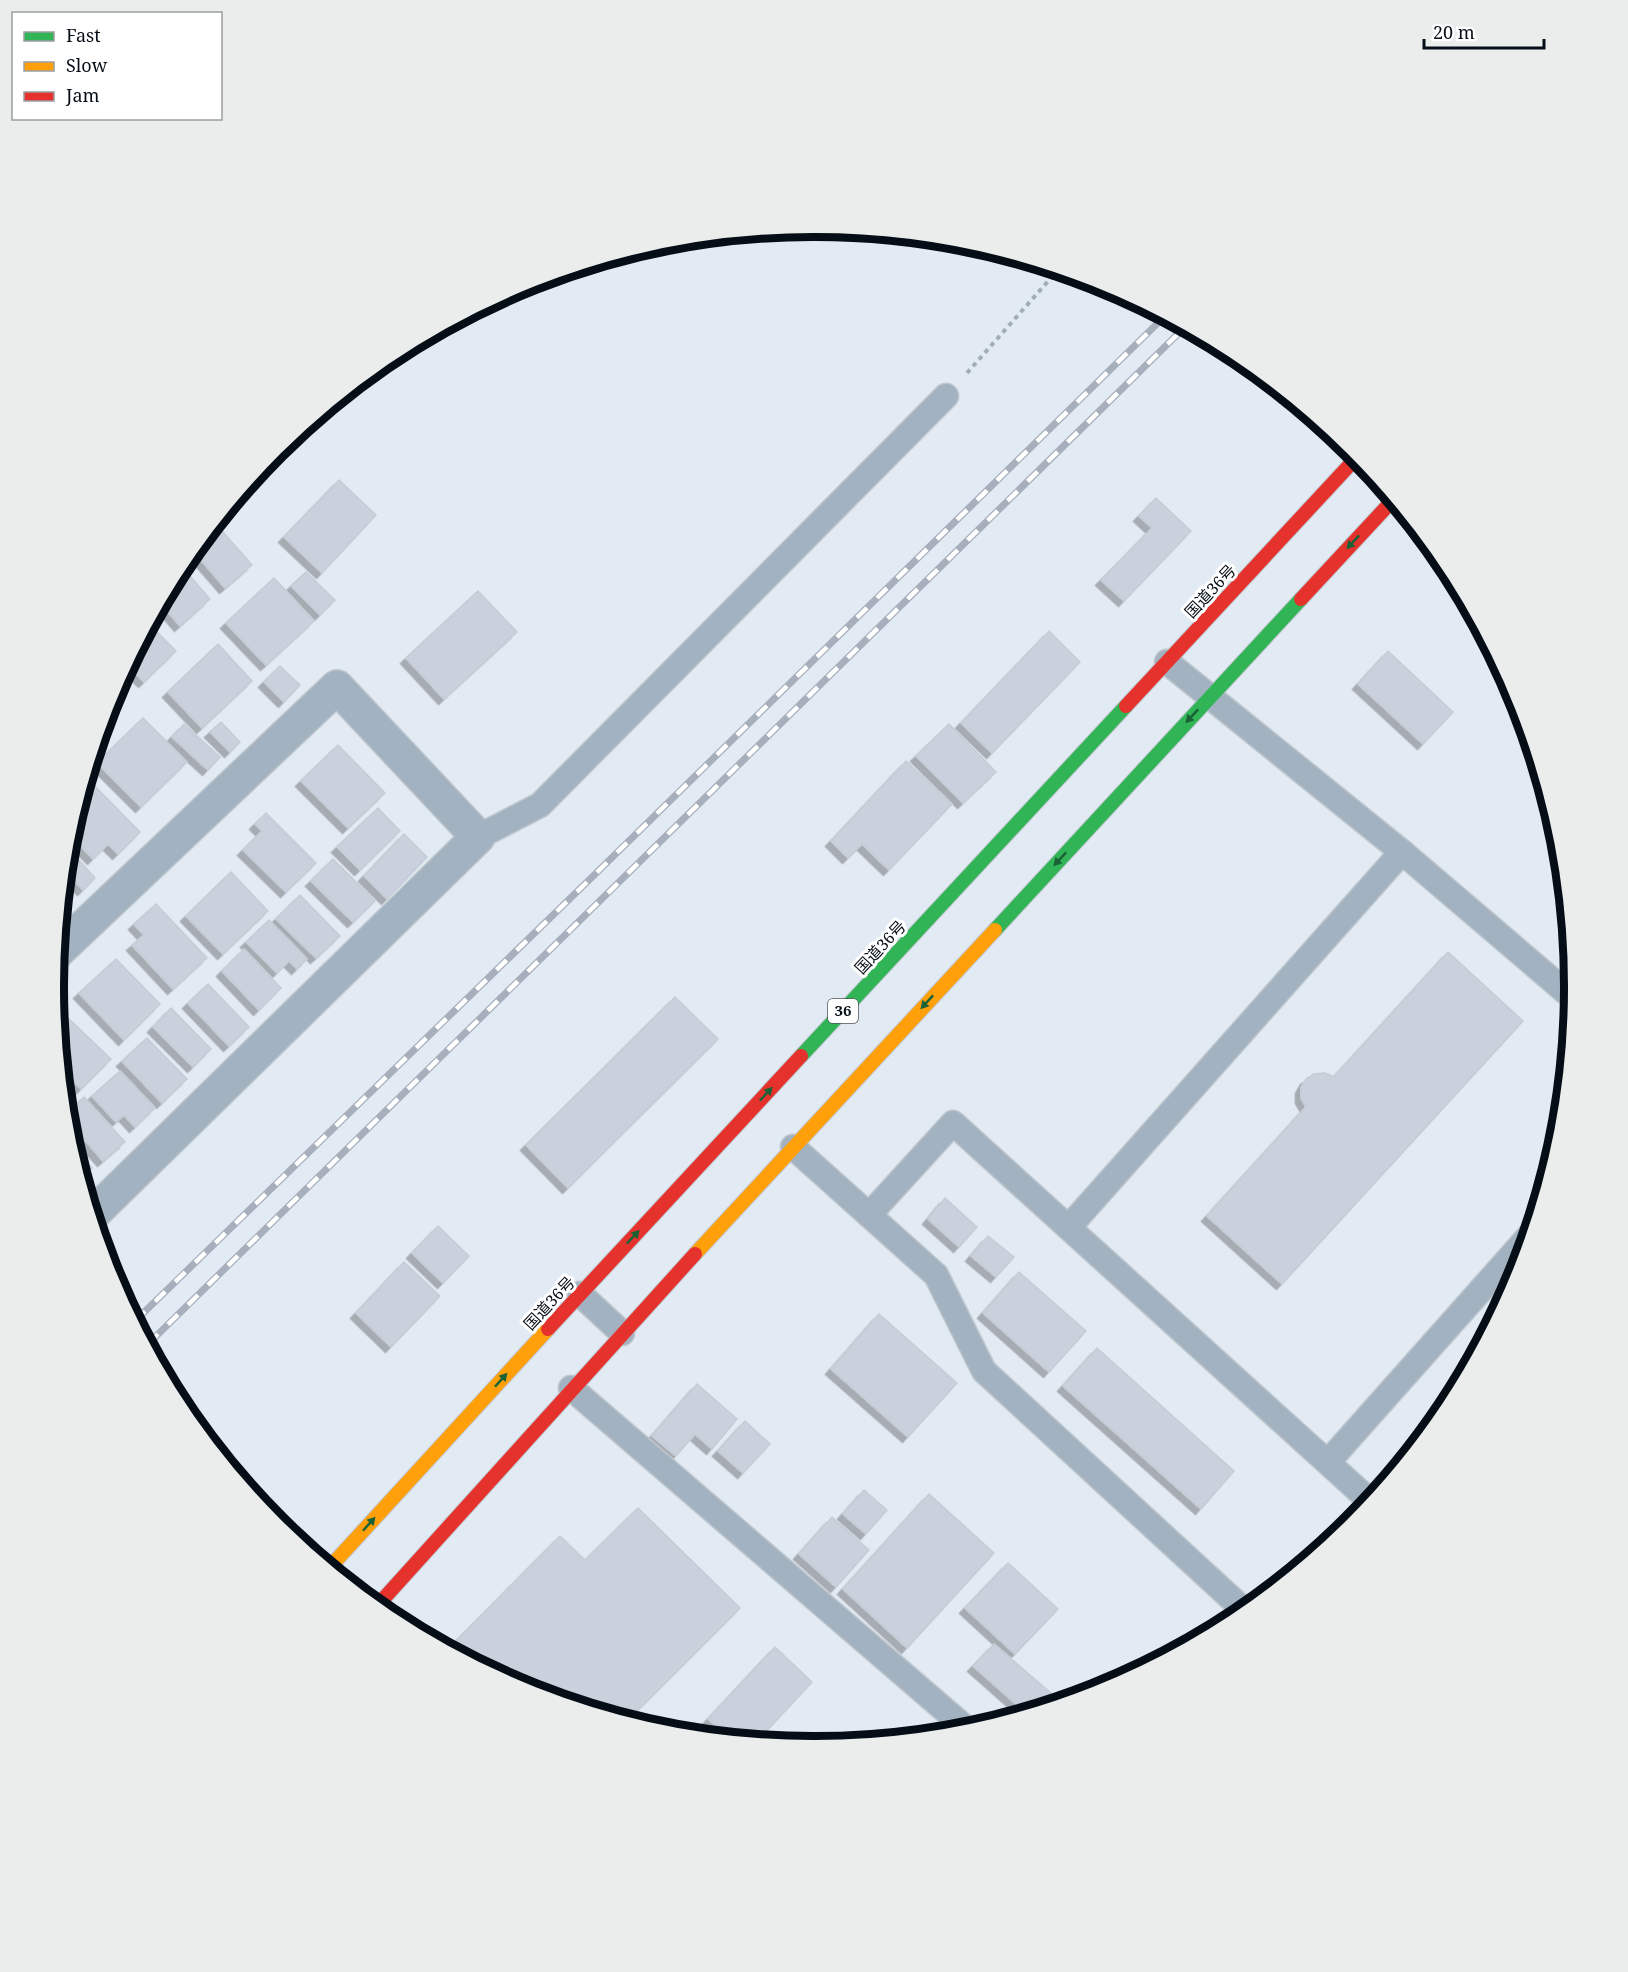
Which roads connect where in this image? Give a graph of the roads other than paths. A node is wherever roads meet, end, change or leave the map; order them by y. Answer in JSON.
{"nodes":[{"id":1,"x":946,"y":396,"type":"road end"},
{"id":2,"x":1351,"y":463,"type":"edge"},
{"id":3,"x":1388,"y":505,"type":"edge"},
{"id":4,"x":1167,"y":662,"type":"junction"},
{"id":5,"x":1210,"y":697,"type":"junction"},
{"id":6,"x":478,"y":837,"type":"junction"},
{"id":7,"x":1402,"y":852,"type":"junction"},
{"id":8,"x":66,"y":944,"type":"edge"},
{"id":9,"x":1564,"y":990,"type":"edge"},
{"id":10,"x":793,"y":1146,"type":"junction"},
{"id":11,"x":99,"y":1209,"type":"edge"},
{"id":12,"x":869,"y":1215,"type":"junction"},
{"id":13,"x":1069,"y":1227,"type":"junction"},
{"id":14,"x":1514,"y":1253,"type":"edge"},
{"id":15,"x":580,"y":1294,"type":"junction"},
{"id":16,"x":622,"y":1333,"type":"junction"},
{"id":17,"x":571,"y":1388,"type":"junction"},
{"id":18,"x":1328,"y":1462,"type":"junction"},
{"id":19,"x":1364,"y":1495,"type":"edge"},
{"id":20,"x":335,"y":1562,"type":"edge"},
{"id":21,"x":383,"y":1599,"type":"edge"},
{"id":22,"x":1237,"y":1604,"type":"edge"},
{"id":23,"x":958,"y":1721,"type":"edge"}],
"edges":[{"from":1,"to":6,"type":"lane"},
{"from":2,"to":4,"type":"highway","name":"国道36号","number":"36"},
{"from":3,"to":5,"type":"highway","one_way":true},
{"from":4,"to":5,"type":"lane"},
{"from":15,"to":4,"type":"highway","name":"国道36号","number":"36","one_way":true},
{"from":5,"to":7,"type":"lane"},
{"from":5,"to":10,"type":"highway","one_way":true},
{"from":6,"to":8,"type":"street"},
{"from":6,"to":11,"type":"street"},
{"from":7,"to":9,"type":"lane"},
{"from":7,"to":13,"type":"lane"},
{"from":10,"to":12,"type":"lane"},
{"from":10,"to":16,"type":"highway"},
{"from":12,"to":13,"type":"lane"},
{"from":12,"to":22,"type":"lane"},
{"from":13,"to":18,"type":"lane"},
{"from":14,"to":18,"type":"lane"},
{"from":15,"to":16,"type":"lane"},
{"from":20,"to":15,"type":"highway","name":"国道36号","number":"36","one_way":true},
{"from":16,"to":17,"type":"highway"},
{"from":17,"to":21,"type":"highway"},
{"from":17,"to":23,"type":"lane"},
{"from":18,"to":19,"type":"lane"}]}
